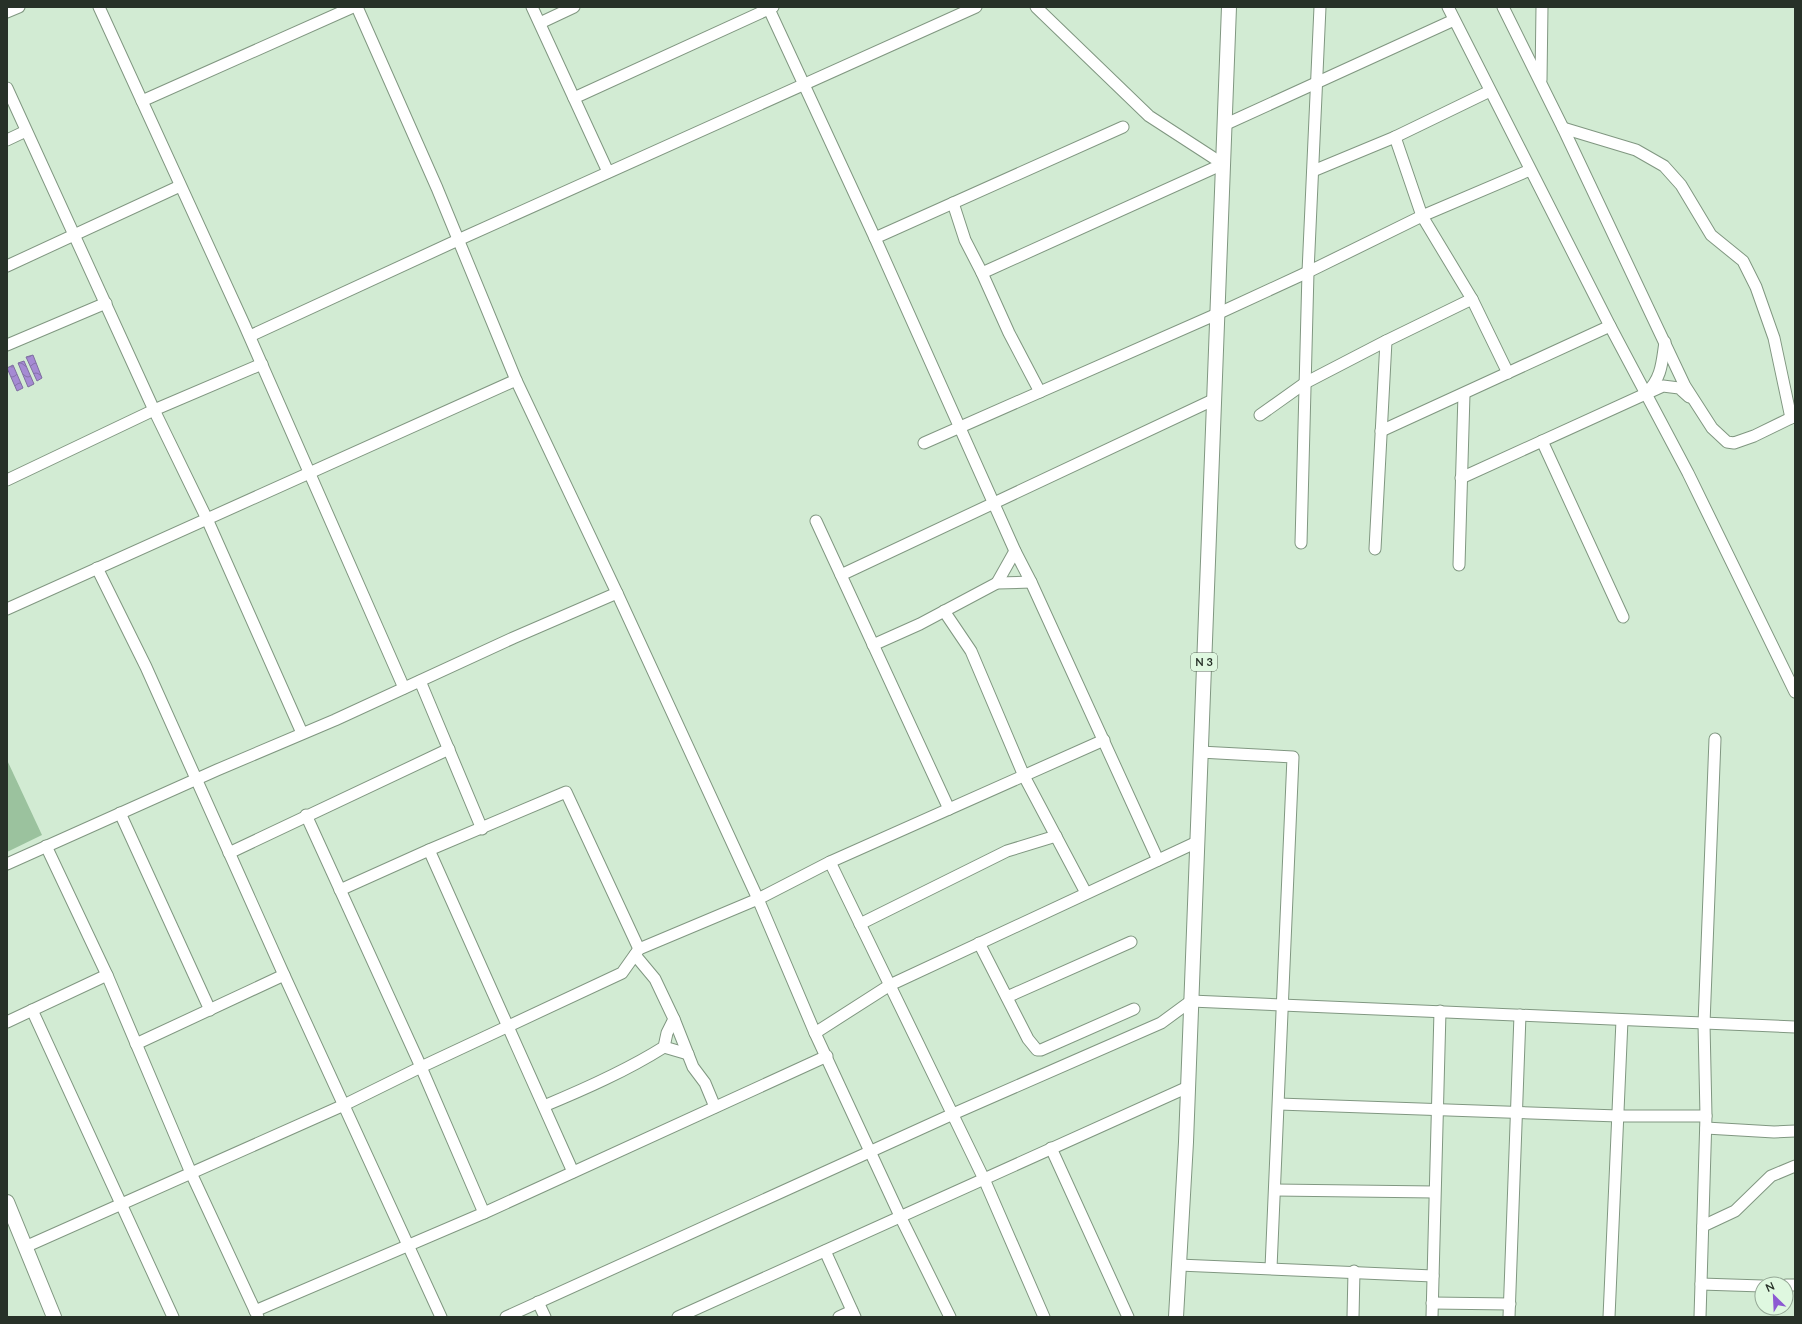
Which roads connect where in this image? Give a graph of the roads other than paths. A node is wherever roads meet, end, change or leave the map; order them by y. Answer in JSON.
{"nodes":[{"id":1,"x":19,"y":7,"type":"edge"},
{"id":2,"x":99,"y":7,"type":"edge"},
{"id":3,"x":353,"y":7,"type":"edge"},
{"id":4,"x":357,"y":7,"type":"edge"},
{"id":5,"x":532,"y":7,"type":"edge"},
{"id":6,"x":574,"y":7,"type":"edge"},
{"id":7,"x":976,"y":7,"type":"edge"},
{"id":8,"x":1036,"y":7,"type":"edge"},
{"id":9,"x":1229,"y":7,"type":"edge"},
{"id":10,"x":1320,"y":7,"type":"edge"},
{"id":11,"x":1448,"y":7,"type":"edge"},
{"id":12,"x":1502,"y":7,"type":"edge"},
{"id":13,"x":1542,"y":7,"type":"edge"},
{"id":14,"x":770,"y":8,"type":"edge"},
{"id":15,"x":7,"y":12,"type":"edge"},
{"id":16,"x":1454,"y":20,"type":"junction"},
{"id":17,"x":540,"y":23,"type":"junction"},
{"id":18,"x":1318,"y":82,"type":"junction"},
{"id":19,"x":1540,"y":82,"type":"junction"},
{"id":20,"x":804,"y":84,"type":"junction"},
{"id":21,"x":7,"y":88,"type":"edge"},
{"id":22,"x":1490,"y":91,"type":"junction"},
{"id":23,"x":574,"y":98,"type":"junction"},
{"id":24,"x":142,"y":101,"type":"junction"},
{"id":25,"x":1224,"y":125,"type":"junction"},
{"id":26,"x":1123,"y":127,"type":"dead end"},
{"id":27,"x":1564,"y":128,"type":"junction"},
{"id":28,"x":26,"y":131,"type":"junction"},
{"id":29,"x":1394,"y":137,"type":"junction"},
{"id":30,"x":7,"y":140,"type":"edge"},
{"id":31,"x":1223,"y":164,"type":"junction"},
{"id":32,"x":1530,"y":170,"type":"junction"},
{"id":33,"x":608,"y":172,"type":"junction"},
{"id":34,"x":1313,"y":172,"type":"junction"},
{"id":35,"x":180,"y":186,"type":"junction"},
{"id":36,"x":953,"y":203,"type":"junction"},
{"id":37,"x":1422,"y":216,"type":"junction"},
{"id":38,"x":74,"y":234,"type":"junction"},
{"id":39,"x":875,"y":238,"type":"junction"},
{"id":40,"x":458,"y":240,"type":"junction"},
{"id":41,"x":7,"y":266,"type":"edge"},
{"id":42,"x":1308,"y":272,"type":"junction"},
{"id":43,"x":982,"y":273,"type":"junction"},
{"id":44,"x":1472,"y":299,"type":"junction"},
{"id":45,"x":106,"y":303,"type":"junction"},
{"id":46,"x":1217,"y":314,"type":"junction"},
{"id":47,"x":1610,"y":326,"type":"junction"},
{"id":48,"x":250,"y":336,"type":"junction"},
{"id":49,"x":1386,"y":341,"type":"junction"},
{"id":50,"x":1665,"y":342,"type":"junction"},
{"id":51,"x":7,"y":345,"type":"edge"},
{"id":52,"x":262,"y":364,"type":"junction"},
{"id":53,"x":1508,"y":373,"type":"junction"},
{"id":54,"x":516,"y":380,"type":"junction"},
{"id":55,"x":1305,"y":383,"type":"junction"},
{"id":56,"x":1040,"y":392,"type":"junction"},
{"id":57,"x":1464,"y":394,"type":"junction"},
{"id":58,"x":1645,"y":394,"type":"junction"},
{"id":59,"x":1213,"y":400,"type":"junction"},
{"id":60,"x":1695,"y":402,"type":"junction"},
{"id":61,"x":154,"y":410,"type":"junction"},
{"id":62,"x":1260,"y":415,"type":"dead end"},
{"id":63,"x":1793,"y":417,"type":"edge"},
{"id":64,"x":961,"y":427,"type":"junction"},
{"id":65,"x":1382,"y":431,"type":"junction"},
{"id":66,"x":1542,"y":441,"type":"junction"},
{"id":67,"x":924,"y":443,"type":"dead end"},
{"id":68,"x":310,"y":472,"type":"junction"},
{"id":69,"x":1461,"y":478,"type":"junction"},
{"id":70,"x":7,"y":480,"type":"edge"},
{"id":71,"x":995,"y":502,"type":"junction"},
{"id":72,"x":207,"y":519,"type":"junction"},
{"id":73,"x":816,"y":521,"type":"dead end"},
{"id":74,"x":1301,"y":543,"type":"dead end"},
{"id":75,"x":1375,"y":549,"type":"dead end"},
{"id":76,"x":1015,"y":551,"type":"junction"},
{"id":77,"x":1459,"y":565,"type":"dead end"},
{"id":78,"x":97,"y":568,"type":"junction"},
{"id":79,"x":841,"y":575,"type":"junction"},
{"id":80,"x":1031,"y":582,"type":"junction"},
{"id":81,"x":997,"y":583,"type":"junction"},
{"id":82,"x":618,"y":593,"type":"junction"},
{"id":83,"x":7,"y":609,"type":"edge"},
{"id":84,"x":944,"y":611,"type":"junction"},
{"id":85,"x":1623,"y":617,"type":"dead end"},
{"id":86,"x":873,"y":645,"type":"junction"},
{"id":87,"x":420,"y":681,"type":"junction"},
{"id":88,"x":404,"y":688,"type":"junction"},
{"id":89,"x":1795,"y":692,"type":"edge"},
{"id":90,"x":302,"y":734,"type":"junction"},
{"id":91,"x":1715,"y":739,"type":"dead end"},
{"id":92,"x":1104,"y":740,"type":"junction"},
{"id":93,"x":449,"y":749,"type":"junction"},
{"id":94,"x":1200,"y":752,"type":"junction"},
{"id":95,"x":1024,"y":776,"type":"junction"},
{"id":96,"x":196,"y":779,"type":"junction"},
{"id":97,"x":949,"y":809,"type":"junction"},
{"id":98,"x":120,"y":813,"type":"junction"},
{"id":99,"x":306,"y":815,"type":"junction"},
{"id":100,"x":482,"y":829,"type":"junction"},
{"id":101,"x":1056,"y":836,"type":"junction"},
{"id":102,"x":1197,"y":842,"type":"junction"},
{"id":103,"x":46,"y":846,"type":"junction"},
{"id":104,"x":430,"y":850,"type":"junction"},
{"id":105,"x":229,"y":853,"type":"junction"},
{"id":106,"x":1158,"y":860,"type":"junction"},
{"id":107,"x":830,"y":862,"type":"junction"},
{"id":108,"x":7,"y":864,"type":"edge"},
{"id":109,"x":340,"y":890,"type":"junction"},
{"id":110,"x":1086,"y":893,"type":"junction"},
{"id":111,"x":758,"y":899,"type":"junction"},
{"id":112,"x":860,"y":924,"type":"junction"},
{"id":113,"x":1131,"y":942,"type":"dead end"},
{"id":114,"x":980,"y":943,"type":"junction"},
{"id":115,"x":637,"y":952,"type":"junction"},
{"id":116,"x":107,"y":975,"type":"junction"},
{"id":117,"x":284,"y":975,"type":"junction"},
{"id":118,"x":890,"y":985,"type":"junction"},
{"id":119,"x":1007,"y":997,"type":"junction"},
{"id":120,"x":1191,"y":1001,"type":"junction"},
{"id":121,"x":1284,"y":1005,"type":"junction"},
{"id":122,"x":1134,"y":1009,"type":"dead end"},
{"id":123,"x":32,"y":1010,"type":"junction"},
{"id":124,"x":210,"y":1010,"type":"junction"},
{"id":125,"x":1440,"y":1011,"type":"junction"},
{"id":126,"x":1520,"y":1015,"type":"junction"},
{"id":127,"x":674,"y":1019,"type":"junction"},
{"id":128,"x":1622,"y":1020,"type":"junction"},
{"id":129,"x":7,"y":1022,"type":"edge"},
{"id":130,"x":1704,"y":1024,"type":"junction"},
{"id":131,"x":508,"y":1026,"type":"junction"},
{"id":132,"x":1795,"y":1027,"type":"edge"},
{"id":133,"x":815,"y":1033,"type":"junction"},
{"id":134,"x":136,"y":1044,"type":"junction"},
{"id":135,"x":664,"y":1047,"type":"junction"},
{"id":136,"x":688,"y":1054,"type":"junction"},
{"id":137,"x":827,"y":1056,"type":"junction"},
{"id":138,"x":421,"y":1067,"type":"junction"},
{"id":139,"x":1188,"y":1087,"type":"junction"},
{"id":140,"x":1279,"y":1104,"type":"junction"},
{"id":141,"x":344,"y":1105,"type":"junction"},
{"id":142,"x":544,"y":1106,"type":"junction"},
{"id":143,"x":714,"y":1107,"type":"junction"},
{"id":144,"x":1437,"y":1109,"type":"junction"},
{"id":145,"x":1517,"y":1112,"type":"junction"},
{"id":146,"x":952,"y":1114,"type":"junction"},
{"id":147,"x":1618,"y":1116,"type":"junction"},
{"id":148,"x":1706,"y":1116,"type":"junction"},
{"id":149,"x":1706,"y":1128,"type":"junction"},
{"id":150,"x":1795,"y":1131,"type":"edge"},
{"id":151,"x":1051,"y":1148,"type":"junction"},
{"id":152,"x":871,"y":1152,"type":"junction"},
{"id":153,"x":1795,"y":1166,"type":"edge"},
{"id":154,"x":573,"y":1172,"type":"junction"},
{"id":155,"x":191,"y":1173,"type":"junction"},
{"id":156,"x":984,"y":1179,"type":"junction"},
{"id":157,"x":1275,"y":1190,"type":"junction"},
{"id":158,"x":1434,"y":1192,"type":"junction"},
{"id":159,"x":7,"y":1202,"type":"edge"},
{"id":160,"x":121,"y":1203,"type":"junction"},
{"id":161,"x":484,"y":1213,"type":"junction"},
{"id":162,"x":900,"y":1216,"type":"junction"},
{"id":163,"x":1703,"y":1226,"type":"junction"},
{"id":164,"x":408,"y":1245,"type":"junction"},
{"id":165,"x":26,"y":1247,"type":"junction"},
{"id":166,"x":825,"y":1251,"type":"junction"},
{"id":167,"x":1179,"y":1265,"type":"junction"},
{"id":168,"x":1272,"y":1268,"type":"junction"},
{"id":169,"x":1354,"y":1271,"type":"junction"},
{"id":170,"x":1433,"y":1276,"type":"junction"},
{"id":171,"x":1701,"y":1284,"type":"junction"},
{"id":172,"x":1754,"y":1286,"type":"edge"},
{"id":173,"x":538,"y":1302,"type":"junction"},
{"id":174,"x":1432,"y":1303,"type":"junction"},
{"id":175,"x":1510,"y":1304,"type":"junction"},
{"id":176,"x":256,"y":1314,"type":"edge"},
{"id":177,"x":854,"y":1314,"type":"edge"},
{"id":178,"x":51,"y":1316,"type":"edge"},
{"id":179,"x":173,"y":1317,"type":"edge"},
{"id":180,"x":441,"y":1317,"type":"edge"},
{"id":181,"x":506,"y":1317,"type":"edge"},
{"id":182,"x":545,"y":1317,"type":"edge"},
{"id":183,"x":678,"y":1317,"type":"edge"},
{"id":184,"x":839,"y":1317,"type":"edge"},
{"id":185,"x":950,"y":1317,"type":"edge"},
{"id":186,"x":1044,"y":1317,"type":"edge"},
{"id":187,"x":1128,"y":1317,"type":"edge"},
{"id":188,"x":1176,"y":1317,"type":"edge"},
{"id":189,"x":1353,"y":1317,"type":"edge"},
{"id":190,"x":1432,"y":1317,"type":"edge"},
{"id":191,"x":1509,"y":1317,"type":"edge"},
{"id":192,"x":1609,"y":1317,"type":"edge"},
{"id":193,"x":1700,"y":1317,"type":"edge"}],
"edges":[{"from":1,"to":15,"type":"street"},
{"from":2,"to":24,"type":"street"},
{"from":3,"to":24,"type":"street"},
{"from":4,"to":40,"type":"street"},
{"from":5,"to":17,"type":"street"},
{"from":6,"to":17,"type":"street"},
{"from":7,"to":20,"type":"street"},
{"from":8,"to":31,"type":"street"},
{"from":9,"to":25,"type":"main road","number":"N 3"},
{"from":10,"to":18,"type":"street"},
{"from":11,"to":16,"type":"street"},
{"from":12,"to":19,"type":"street"},
{"from":13,"to":19,"type":"street"},
{"from":14,"to":20,"type":"street"},
{"from":14,"to":23,"type":"street"},
{"from":16,"to":18,"type":"street"},
{"from":16,"to":22,"type":"street"},
{"from":17,"to":23,"type":"street"},
{"from":18,"to":25,"type":"street"},
{"from":18,"to":34,"type":"street"},
{"from":19,"to":27,"type":"street"},
{"from":20,"to":33,"type":"street"},
{"from":20,"to":39,"type":"street"},
{"from":21,"to":28,"type":"street"},
{"from":22,"to":29,"type":"street"},
{"from":22,"to":32,"type":"street"},
{"from":23,"to":33,"type":"street"},
{"from":24,"to":35,"type":"street"},
{"from":25,"to":31,"type":"main road","number":"N 3"},
{"from":26,"to":36,"type":"street"},
{"from":27,"to":50,"type":"street"},
{"from":27,"to":63,"type":"street"},
{"from":28,"to":30,"type":"street"},
{"from":28,"to":38,"type":"street"},
{"from":29,"to":34,"type":"street"},
{"from":29,"to":37,"type":"street"},
{"from":31,"to":43,"type":"street"},
{"from":31,"to":46,"type":"main road","number":"N 3"},
{"from":32,"to":37,"type":"street"},
{"from":32,"to":47,"type":"street"},
{"from":33,"to":40,"type":"street"},
{"from":34,"to":42,"type":"street"},
{"from":35,"to":38,"type":"street"},
{"from":35,"to":48,"type":"street"},
{"from":36,"to":39,"type":"street"},
{"from":36,"to":43,"type":"street"},
{"from":37,"to":42,"type":"street"},
{"from":37,"to":44,"type":"street"},
{"from":38,"to":41,"type":"street"},
{"from":38,"to":45,"type":"street"},
{"from":39,"to":64,"type":"street"},
{"from":40,"to":48,"type":"street"},
{"from":40,"to":54,"type":"street"},
{"from":42,"to":46,"type":"street"},
{"from":42,"to":55,"type":"street"},
{"from":43,"to":56,"type":"street"},
{"from":44,"to":49,"type":"street"},
{"from":44,"to":53,"type":"street"},
{"from":45,"to":51,"type":"street"},
{"from":45,"to":61,"type":"street"},
{"from":46,"to":56,"type":"street"},
{"from":46,"to":59,"type":"main road","number":"N 3"},
{"from":47,"to":53,"type":"street"},
{"from":47,"to":58,"type":"street"},
{"from":48,"to":52,"type":"street"},
{"from":49,"to":55,"type":"street"},
{"from":49,"to":65,"type":"street"},
{"from":50,"to":58,"type":"street"},
{"from":50,"to":60,"type":"street"},
{"from":52,"to":61,"type":"street"},
{"from":52,"to":68,"type":"street"},
{"from":53,"to":57,"type":"street"},
{"from":54,"to":68,"type":"street"},
{"from":54,"to":82,"type":"street"},
{"from":55,"to":62,"type":"street"},
{"from":55,"to":74,"type":"street"},
{"from":56,"to":64,"type":"street"},
{"from":57,"to":65,"type":"street"},
{"from":57,"to":69,"type":"street"},
{"from":58,"to":60,"type":"street"},
{"from":58,"to":66,"type":"street"},
{"from":58,"to":89,"type":"street"},
{"from":59,"to":71,"type":"street"},
{"from":59,"to":94,"type":"main road","number":"N 3"},
{"from":60,"to":63,"type":"street"},
{"from":61,"to":70,"type":"street"},
{"from":61,"to":72,"type":"street"},
{"from":64,"to":67,"type":"street"},
{"from":64,"to":71,"type":"street"},
{"from":65,"to":75,"type":"street"},
{"from":66,"to":69,"type":"street"},
{"from":66,"to":85,"type":"street"},
{"from":68,"to":72,"type":"street"},
{"from":68,"to":88,"type":"street"},
{"from":69,"to":77,"type":"street"},
{"from":71,"to":76,"type":"street"},
{"from":71,"to":79,"type":"street"},
{"from":72,"to":78,"type":"street"},
{"from":72,"to":90,"type":"street"},
{"from":73,"to":79,"type":"street"},
{"from":76,"to":80,"type":"street"},
{"from":76,"to":81,"type":"street"},
{"from":78,"to":83,"type":"street"},
{"from":78,"to":96,"type":"street"},
{"from":79,"to":86,"type":"street"},
{"from":80,"to":81,"type":"street"},
{"from":80,"to":92,"type":"street"},
{"from":81,"to":84,"type":"street"},
{"from":82,"to":87,"type":"street"},
{"from":82,"to":111,"type":"street"},
{"from":84,"to":86,"type":"street"},
{"from":84,"to":95,"type":"street"},
{"from":86,"to":97,"type":"street"},
{"from":87,"to":88,"type":"street"},
{"from":87,"to":93,"type":"street"},
{"from":88,"to":90,"type":"street"},
{"from":90,"to":96,"type":"street"},
{"from":91,"to":130,"type":"street"},
{"from":92,"to":95,"type":"street"},
{"from":92,"to":106,"type":"street"},
{"from":93,"to":99,"type":"street"},
{"from":93,"to":100,"type":"street"},
{"from":94,"to":102,"type":"main road","number":"N 3"},
{"from":94,"to":121,"type":"street"},
{"from":95,"to":97,"type":"street"},
{"from":95,"to":101,"type":"street"},
{"from":96,"to":98,"type":"street"},
{"from":96,"to":105,"type":"street"},
{"from":97,"to":107,"type":"street"},
{"from":98,"to":103,"type":"street"},
{"from":98,"to":124,"type":"street"},
{"from":99,"to":105,"type":"street"},
{"from":99,"to":109,"type":"street"},
{"from":100,"to":104,"type":"street"},
{"from":100,"to":115,"type":"street"},
{"from":101,"to":110,"type":"street"},
{"from":101,"to":112,"type":"street"},
{"from":102,"to":106,"type":"street"},
{"from":102,"to":120,"type":"main road","number":"N 3"},
{"from":103,"to":108,"type":"street"},
{"from":103,"to":116,"type":"street"},
{"from":104,"to":109,"type":"street"},
{"from":104,"to":131,"type":"street"},
{"from":105,"to":117,"type":"street"},
{"from":106,"to":110,"type":"street"},
{"from":107,"to":111,"type":"street"},
{"from":107,"to":112,"type":"street"},
{"from":109,"to":138,"type":"street"},
{"from":110,"to":114,"type":"street"},
{"from":111,"to":115,"type":"street"},
{"from":111,"to":133,"type":"street"},
{"from":112,"to":118,"type":"street"},
{"from":113,"to":119,"type":"street"},
{"from":114,"to":118,"type":"street"},
{"from":114,"to":119,"type":"street"},
{"from":115,"to":127,"type":"street"},
{"from":115,"to":131,"type":"street"},
{"from":116,"to":123,"type":"street"},
{"from":116,"to":134,"type":"street"},
{"from":117,"to":124,"type":"street"},
{"from":117,"to":141,"type":"street"},
{"from":118,"to":133,"type":"street"},
{"from":118,"to":146,"type":"street"},
{"from":119,"to":122,"type":"street"},
{"from":120,"to":121,"type":"street"},
{"from":120,"to":139,"type":"main road","number":"N 3"},
{"from":120,"to":146,"type":"street"},
{"from":121,"to":125,"type":"street"},
{"from":121,"to":140,"type":"street"},
{"from":123,"to":129,"type":"street"},
{"from":123,"to":160,"type":"street"},
{"from":124,"to":134,"type":"street"},
{"from":125,"to":126,"type":"street"},
{"from":125,"to":144,"type":"street"},
{"from":126,"to":128,"type":"street"},
{"from":126,"to":145,"type":"street"},
{"from":127,"to":135,"type":"street"},
{"from":127,"to":136,"type":"street"},
{"from":128,"to":130,"type":"street"},
{"from":128,"to":147,"type":"street"},
{"from":130,"to":132,"type":"street"},
{"from":130,"to":148,"type":"street"},
{"from":131,"to":138,"type":"street"},
{"from":131,"to":142,"type":"street"},
{"from":133,"to":137,"type":"street"},
{"from":134,"to":155,"type":"street"},
{"from":135,"to":136,"type":"street"},
{"from":135,"to":142,"type":"street"},
{"from":136,"to":143,"type":"street"},
{"from":137,"to":143,"type":"street"},
{"from":137,"to":152,"type":"street"},
{"from":138,"to":141,"type":"street"},
{"from":138,"to":161,"type":"street"},
{"from":139,"to":151,"type":"street"},
{"from":139,"to":167,"type":"main road","number":"N 3"},
{"from":140,"to":144,"type":"street"},
{"from":140,"to":157,"type":"street"},
{"from":141,"to":155,"type":"street"},
{"from":141,"to":164,"type":"street"},
{"from":142,"to":154,"type":"street"},
{"from":143,"to":154,"type":"street"},
{"from":144,"to":145,"type":"street"},
{"from":144,"to":158,"type":"street"},
{"from":145,"to":147,"type":"street"},
{"from":145,"to":175,"type":"street"},
{"from":146,"to":152,"type":"street"},
{"from":146,"to":156,"type":"street"},
{"from":147,"to":148,"type":"street"},
{"from":147,"to":192,"type":"street"},
{"from":148,"to":149,"type":"street"},
{"from":149,"to":150,"type":"street"},
{"from":149,"to":163,"type":"street"},
{"from":151,"to":156,"type":"street"},
{"from":151,"to":187,"type":"street"},
{"from":152,"to":162,"type":"street"},
{"from":152,"to":173,"type":"street"},
{"from":153,"to":163,"type":"street"},
{"from":154,"to":161,"type":"street"},
{"from":155,"to":160,"type":"street"},
{"from":155,"to":176,"type":"street"},
{"from":156,"to":162,"type":"street"},
{"from":156,"to":186,"type":"street"},
{"from":157,"to":158,"type":"street"},
{"from":157,"to":168,"type":"street"},
{"from":158,"to":170,"type":"street"},
{"from":159,"to":165,"type":"main road"},
{"from":160,"to":165,"type":"street"},
{"from":160,"to":179,"type":"street"},
{"from":161,"to":164,"type":"street"},
{"from":162,"to":166,"type":"street"},
{"from":162,"to":185,"type":"street"},
{"from":163,"to":171,"type":"street"},
{"from":164,"to":176,"type":"street"},
{"from":164,"to":180,"type":"street"},
{"from":165,"to":178,"type":"main road"},
{"from":166,"to":177,"type":"street"},
{"from":166,"to":183,"type":"street"},
{"from":167,"to":168,"type":"street"},
{"from":167,"to":188,"type":"main road","number":"N 3"},
{"from":168,"to":169,"type":"street"},
{"from":169,"to":170,"type":"street"},
{"from":169,"to":189,"type":"street"},
{"from":170,"to":174,"type":"street"},
{"from":171,"to":172,"type":"street"},
{"from":171,"to":193,"type":"street"},
{"from":173,"to":181,"type":"street"},
{"from":173,"to":182,"type":"street"},
{"from":174,"to":175,"type":"street"},
{"from":174,"to":190,"type":"street"},
{"from":175,"to":191,"type":"street"},
{"from":177,"to":184,"type":"street"}]}
